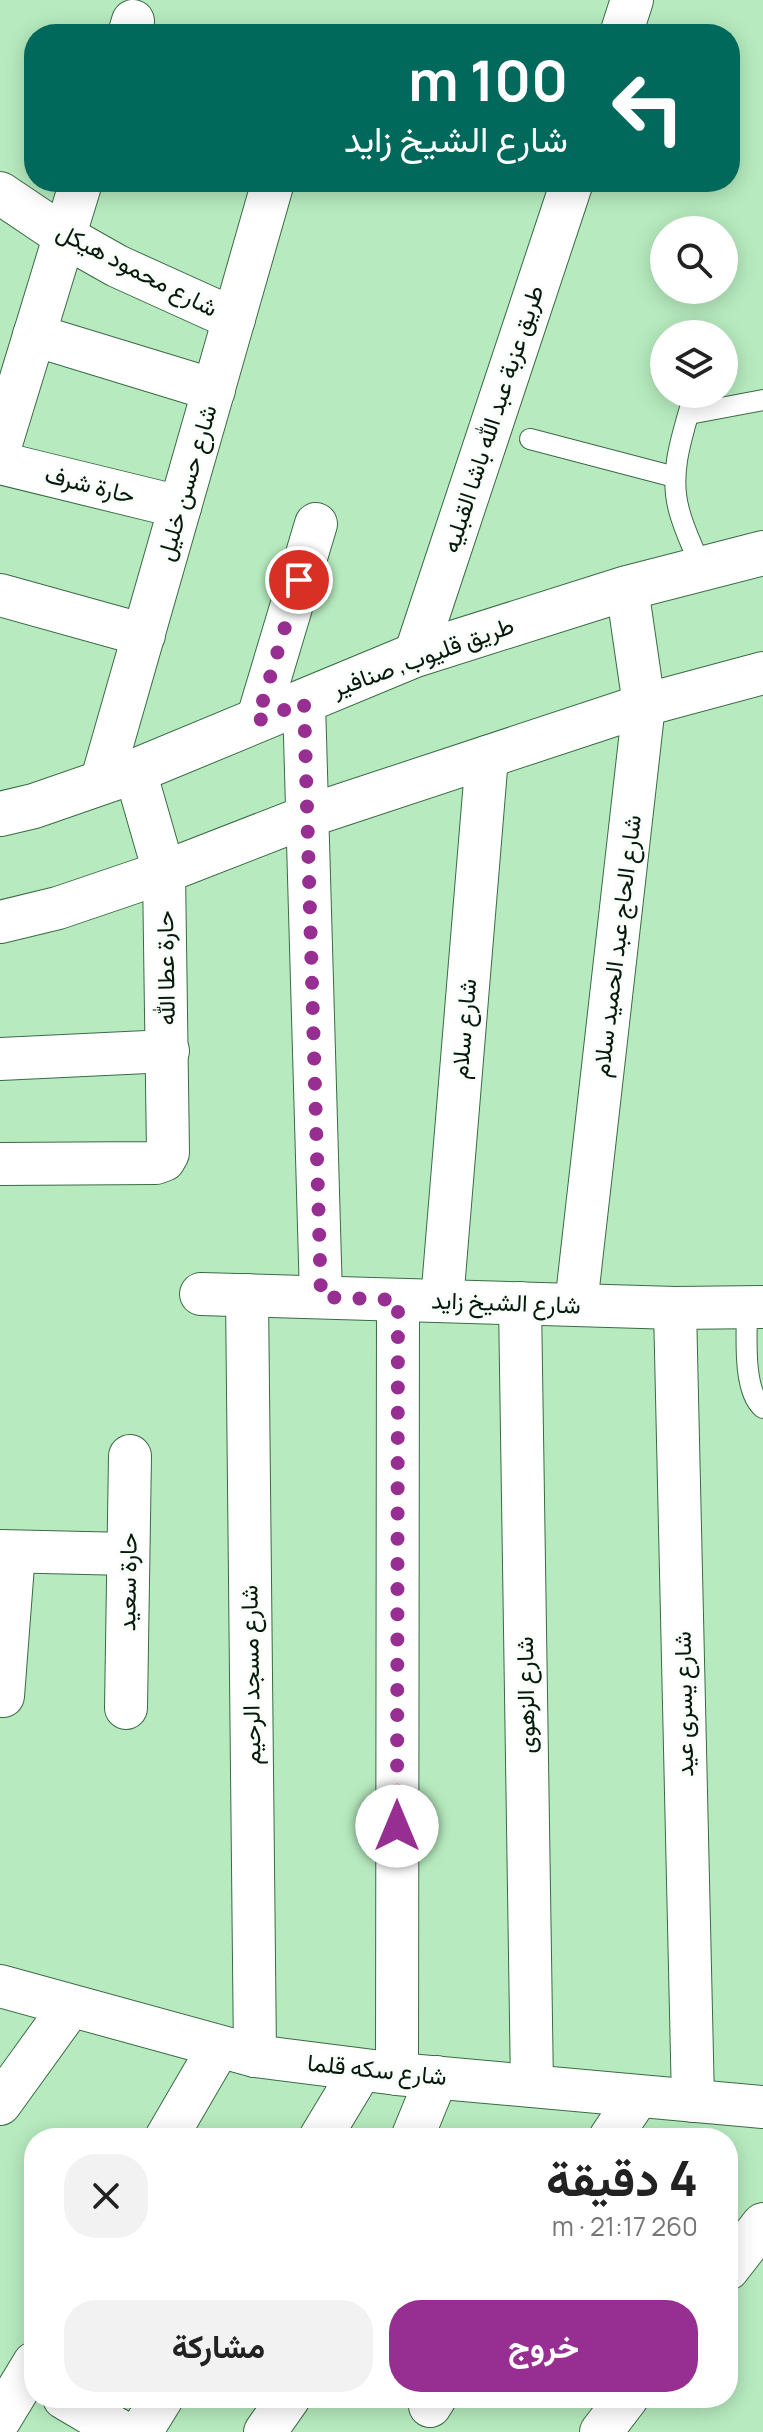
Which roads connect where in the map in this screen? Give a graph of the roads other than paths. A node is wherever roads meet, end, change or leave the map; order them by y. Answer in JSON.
{"nodes":[{"id":1,"x":632,"y":0,"type":"edge"},
{"id":2,"x":624,"y":24,"type":"edge"},
{"id":3,"x":78,"y":192,"type":"edge"},
{"id":4,"x":270,"y":192,"type":"edge"},
{"id":5,"x":569,"y":192,"type":"edge"},
{"id":6,"x":0,"y":193,"type":"edge"},
{"id":7,"x":64,"y":236,"type":"junction"},
{"id":8,"x":234,"y":319,"type":"junction"},
{"id":9,"x":34,"y":335,"type":"junction"},
{"id":10,"x":214,"y":390,"type":"junction"},
{"id":11,"x":763,"y":400,"type":"edge"},
{"id":12,"x":738,"y":401,"type":"edge"},
{"id":13,"x":690,"y":408,"type":"edge"},
{"id":14,"x":530,"y":439,"type":"dead end"},
{"id":15,"x":0,"y":447,"type":"edge"},
{"id":16,"x":0,"y":463,"type":"edge"},
{"id":17,"x":675,"y":477,"type":"junction"},
{"id":18,"x":180,"y":507,"type":"junction"},
{"id":19,"x":316,"y":524,"type":"dead end"},
{"id":20,"x":763,"y":553,"type":"edge"},
{"id":21,"x":701,"y":568,"type":"junction"},
{"id":22,"x":627,"y":588,"type":"junction"},
{"id":23,"x":0,"y":595,"type":"edge"},
{"id":24,"x":144,"y":635,"type":"junction"},
{"id":25,"x":415,"y":655,"type":"junction"},
{"id":26,"x":763,"y":673,"type":"edge"},
{"id":27,"x":304,"y":702,"type":"junction"},
{"id":28,"x":644,"y":705,"type":"junction"},
{"id":29,"x":257,"y":721,"type":"junction"},
{"id":30,"x":487,"y":757,"type":"junction"},
{"id":31,"x":118,"y":777,"type":"junction"},
{"id":32,"x":0,"y":814,"type":"edge"},
{"id":33,"x":308,"y":816,"type":"junction"},
{"id":34,"x":164,"y":872,"type":"junction"},
{"id":35,"x":0,"y":922,"type":"edge"},
{"id":36,"x":168,"y":1051,"type":"junction"},
{"id":37,"x":0,"y":1059,"type":"edge"},
{"id":38,"x":0,"y":1164,"type":"edge"},
{"id":39,"x":201,"y":1294,"type":"dead end"},
{"id":40,"x":247,"y":1295,"type":"junction"},
{"id":41,"x":321,"y":1297,"type":"junction"},
{"id":42,"x":398,"y":1300,"type":"junction"},
{"id":43,"x":442,"y":1301,"type":"junction"},
{"id":44,"x":520,"y":1303,"type":"junction"},
{"id":45,"x":576,"y":1305,"type":"junction"},
{"id":46,"x":755,"y":1307,"type":"edge"},
{"id":47,"x":675,"y":1308,"type":"junction"},
{"id":48,"x":763,"y":1408,"type":"edge"},
{"id":49,"x":130,"y":1456,"type":"dead end"},
{"id":50,"x":7,"y":1551,"type":"edge"},
{"id":51,"x":128,"y":1554,"type":"junction"},
{"id":52,"x":3,"y":1696,"type":"dead end"},
{"id":53,"x":126,"y":1708,"type":"dead end"},
{"id":54,"x":0,"y":1986,"type":"edge"},
{"id":55,"x":70,"y":2007,"type":"junction"},
{"id":56,"x":237,"y":2051,"type":"junction"},
{"id":57,"x":399,"y":2074,"type":"junction"},
{"id":58,"x":532,"y":2086,"type":"junction"},
{"id":59,"x":638,"y":2096,"type":"junction"},
{"id":60,"x":693,"y":2101,"type":"junction"},
{"id":61,"x":0,"y":2104,"type":"edge"},
{"id":62,"x":763,"y":2107,"type":"edge"},
{"id":63,"x":174,"y":2128,"type":"edge"},
{"id":64,"x":332,"y":2128,"type":"edge"},
{"id":65,"x":410,"y":2128,"type":"edge"},
{"id":66,"x":617,"y":2128,"type":"edge"},
{"id":67,"x":763,"y":2224,"type":"edge"},
{"id":68,"x":738,"y":2256,"type":"edge"},
{"id":69,"x":24,"y":2370,"type":"edge"},
{"id":70,"x":81,"y":2408,"type":"edge"},
{"id":71,"x":156,"y":2408,"type":"edge"},
{"id":72,"x":282,"y":2408,"type":"edge"},
{"id":73,"x":619,"y":2408,"type":"edge"},
{"id":74,"x":0,"y":2419,"type":"edge"},
{"id":75,"x":122,"y":2432,"type":"edge"},
{"id":76,"x":141,"y":2432,"type":"edge"},
{"id":77,"x":265,"y":2432,"type":"edge"},
{"id":78,"x":601,"y":2432,"type":"edge"}],
"edges":[{"from":1,"to":2,"type":"street"},
{"from":3,"to":7,"type":"street"},
{"from":4,"to":8,"type":"street","name":"شارع حسن خليل"},
{"from":5,"to":25,"type":"street","name":"طريق عزبة عبد الله باشا القبليه"},
{"from":6,"to":7,"type":"street","name":"شارع محمود هيكل"},
{"from":7,"to":8,"type":"street","name":"شارع محمود هيكل"},
{"from":7,"to":9,"type":"street"},
{"from":8,"to":10,"type":"street","name":"شارع حسن خليل"},
{"from":9,"to":10,"type":"street"},
{"from":9,"to":15,"type":"street"},
{"from":10,"to":18,"type":"street","name":"شارع حسن خليل"},
{"from":11,"to":12,"type":"lane"},
{"from":13,"to":17,"type":"lane"},
{"from":14,"to":17,"type":"lane"},
{"from":16,"to":18,"type":"street","name":"حارة شرف"},
{"from":17,"to":21,"type":"lane"},
{"from":18,"to":24,"type":"street","name":"شارع حسن خليل"},
{"from":19,"to":29,"type":"street"},
{"from":20,"to":21,"type":"street","name":"طريق قليوب, صنافير"},
{"from":21,"to":22,"type":"street","name":"طريق قليوب, صنافير"},
{"from":22,"to":25,"type":"street","name":"طريق قليوب, صنافير"},
{"from":22,"to":28,"type":"street","name":"شارع الحاج عبد الحميد سلام"},
{"from":23,"to":24,"type":"street"},
{"from":24,"to":31,"type":"street","name":"شارع حسن خليل"},
{"from":25,"to":27,"type":"street","name":"طريق قليوب, صنافير"},
{"from":26,"to":28,"type":"street"},
{"from":27,"to":29,"type":"street","name":"طريق قليوب, صنافير"},
{"from":27,"to":33,"type":"street"},
{"from":28,"to":30,"type":"street"},
{"from":28,"to":45,"type":"street","name":"شارع الحاج عبد الحميد سلام"},
{"from":29,"to":31,"type":"street","name":"طريق قليوب, صنافير"},
{"from":30,"to":33,"type":"street"},
{"from":30,"to":43,"type":"street","name":"شارع سلام"},
{"from":31,"to":32,"type":"street","name":"طريق قليوب, صنافير"},
{"from":31,"to":34,"type":"street","name":"حارة عطا الله"},
{"from":33,"to":34,"type":"street"},
{"from":33,"to":41,"type":"street"},
{"from":34,"to":35,"type":"street"},
{"from":34,"to":36,"type":"street","name":"حارة عطا الله"},
{"from":36,"to":37,"type":"street"},
{"from":36,"to":38,"type":"street","name":"حارة عطا الله"},
{"from":39,"to":40,"type":"street","name":"شارع الشيخ زايد"},
{"from":40,"to":41,"type":"street","name":"شارع الشيخ زايد"},
{"from":40,"to":56,"type":"street","name":"شارع مسجد الرحيم"},
{"from":41,"to":42,"type":"street","name":"شارع الشيخ زايد"},
{"from":42,"to":43,"type":"street","name":"شارع الشيخ زايد"},
{"from":42,"to":57,"type":"street"},
{"from":43,"to":44,"type":"street","name":"شارع الشيخ زايد"},
{"from":44,"to":45,"type":"street","name":"شارع الشيخ زايد"},
{"from":44,"to":58,"type":"street","name":"شارع الزهوى"},
{"from":45,"to":47,"type":"street","name":"شارع الشيخ زايد"},
{"from":46,"to":47,"type":"street","name":"شارع الشيخ زايد"},
{"from":46,"to":48,"type":"lane"},
{"from":47,"to":60,"type":"street","name":"شارع يسرى عيد"},
{"from":49,"to":51,"type":"street","name":"حارة سعيد"},
{"from":50,"to":51,"type":"street"},
{"from":50,"to":52,"type":"street"},
{"from":51,"to":53,"type":"street","name":"حارة سعيد"},
{"from":54,"to":55,"type":"street","name":"شارع سكه قلما"},
{"from":55,"to":56,"type":"street","name":"شارع سكه قلما"},
{"from":55,"to":61,"type":"street"},
{"from":56,"to":57,"type":"street","name":"شارع سكه قلما"},
{"from":56,"to":63,"type":"street"},
{"from":57,"to":58,"type":"street","name":"شارع سكه قلما"},
{"from":57,"to":64,"type":"street"},
{"from":57,"to":65,"type":"street"},
{"from":58,"to":59,"type":"street","name":"شارع سكه قلما"},
{"from":59,"to":60,"type":"street","name":"شارع سكه قلما"},
{"from":59,"to":66,"type":"street"},
{"from":60,"to":62,"type":"street","name":"شارع سكه قلما"},
{"from":67,"to":68,"type":"street"},
{"from":69,"to":74,"type":"street"},
{"from":70,"to":75,"type":"street"},
{"from":71,"to":76,"type":"street"},
{"from":72,"to":77,"type":"street"},
{"from":73,"to":78,"type":"street"}]}
